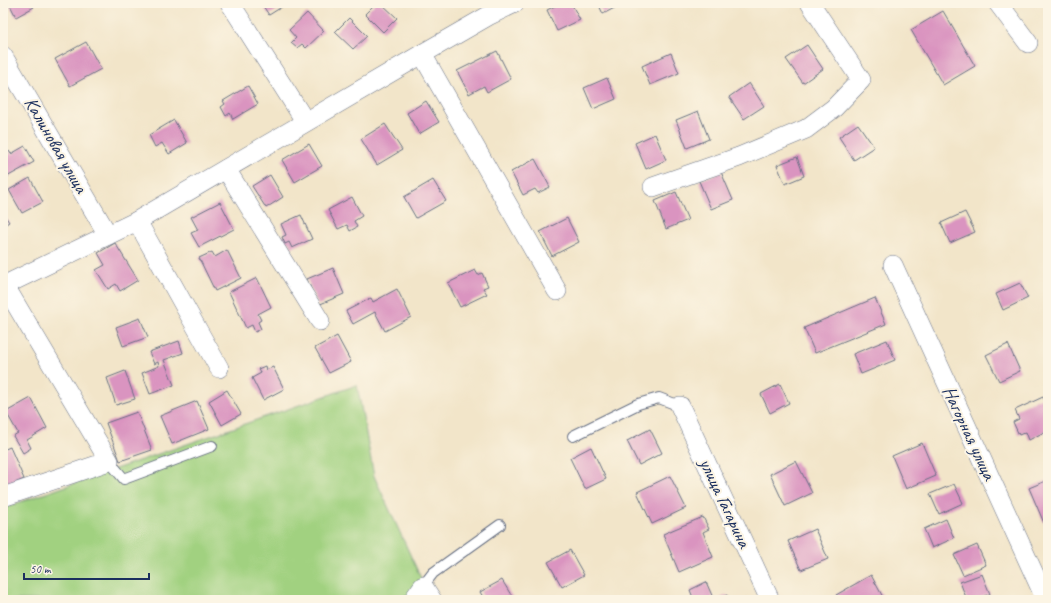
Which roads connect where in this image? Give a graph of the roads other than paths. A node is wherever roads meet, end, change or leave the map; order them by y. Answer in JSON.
{"nodes":[{"id":1,"x":230,"y":3,"type":"edge"},
{"id":2,"x":515,"y":3,"type":"edge"},
{"id":3,"x":810,"y":3,"type":"edge"},
{"id":4,"x":998,"y":3,"type":"edge"},
{"id":5,"x":1028,"y":43,"type":"dead end"},
{"id":6,"x":422,"y":54,"type":"junction"},
{"id":7,"x":3,"y":56,"type":"edge"},
{"id":8,"x":306,"y":121,"type":"junction"},
{"id":9,"x":226,"y":169,"type":"junction"},
{"id":10,"x":653,"y":187,"type":"dead end"},
{"id":11,"x":137,"y":221,"type":"junction"},
{"id":12,"x":108,"y":235,"type":"junction"},
{"id":13,"x":893,"y":265,"type":"dead end"},
{"id":14,"x":4,"y":286,"type":"edge"},
{"id":15,"x":557,"y":291,"type":"dead end"},
{"id":16,"x":320,"y":321,"type":"dead end"},
{"id":17,"x":219,"y":368,"type":"dead end"},
{"id":18,"x":680,"y":406,"type":"joint"},
{"id":19,"x":573,"y":436,"type":"dead end"},
{"id":20,"x":212,"y":446,"type":"dead end"},
{"id":21,"x":109,"y":461,"type":"junction"},
{"id":22,"x":3,"y":497,"type":"edge"},
{"id":23,"x":500,"y":525,"type":"dead end"},
{"id":24,"x":423,"y":595,"type":"edge"},
{"id":25,"x":770,"y":600,"type":"edge"},
{"id":26,"x":1046,"y":600,"type":"edge"}],
"edges":[{"from":1,"to":8,"type":"street"},
{"from":2,"to":6,"type":"street"},
{"from":3,"to":10,"type":"street"},
{"from":4,"to":5,"type":"street"},
{"from":6,"to":8,"type":"street"},
{"from":6,"to":15,"type":"street"},
{"from":7,"to":12,"type":"street","name":"Калиновая улица"},
{"from":8,"to":9,"type":"street"},
{"from":9,"to":11,"type":"street"},
{"from":9,"to":16,"type":"street"},
{"from":11,"to":12,"type":"street"},
{"from":11,"to":17,"type":"street"},
{"from":12,"to":14,"type":"street"},
{"from":13,"to":26,"type":"street","name":"Нагорная улица"},
{"from":14,"to":21,"type":"street"},
{"from":18,"to":19,"type":"lane"},
{"from":18,"to":25,"type":"street","name":"улица Гагарина"},
{"from":20,"to":21,"type":"lane"},
{"from":21,"to":22,"type":"street"},
{"from":23,"to":24,"type":"lane"}]}
